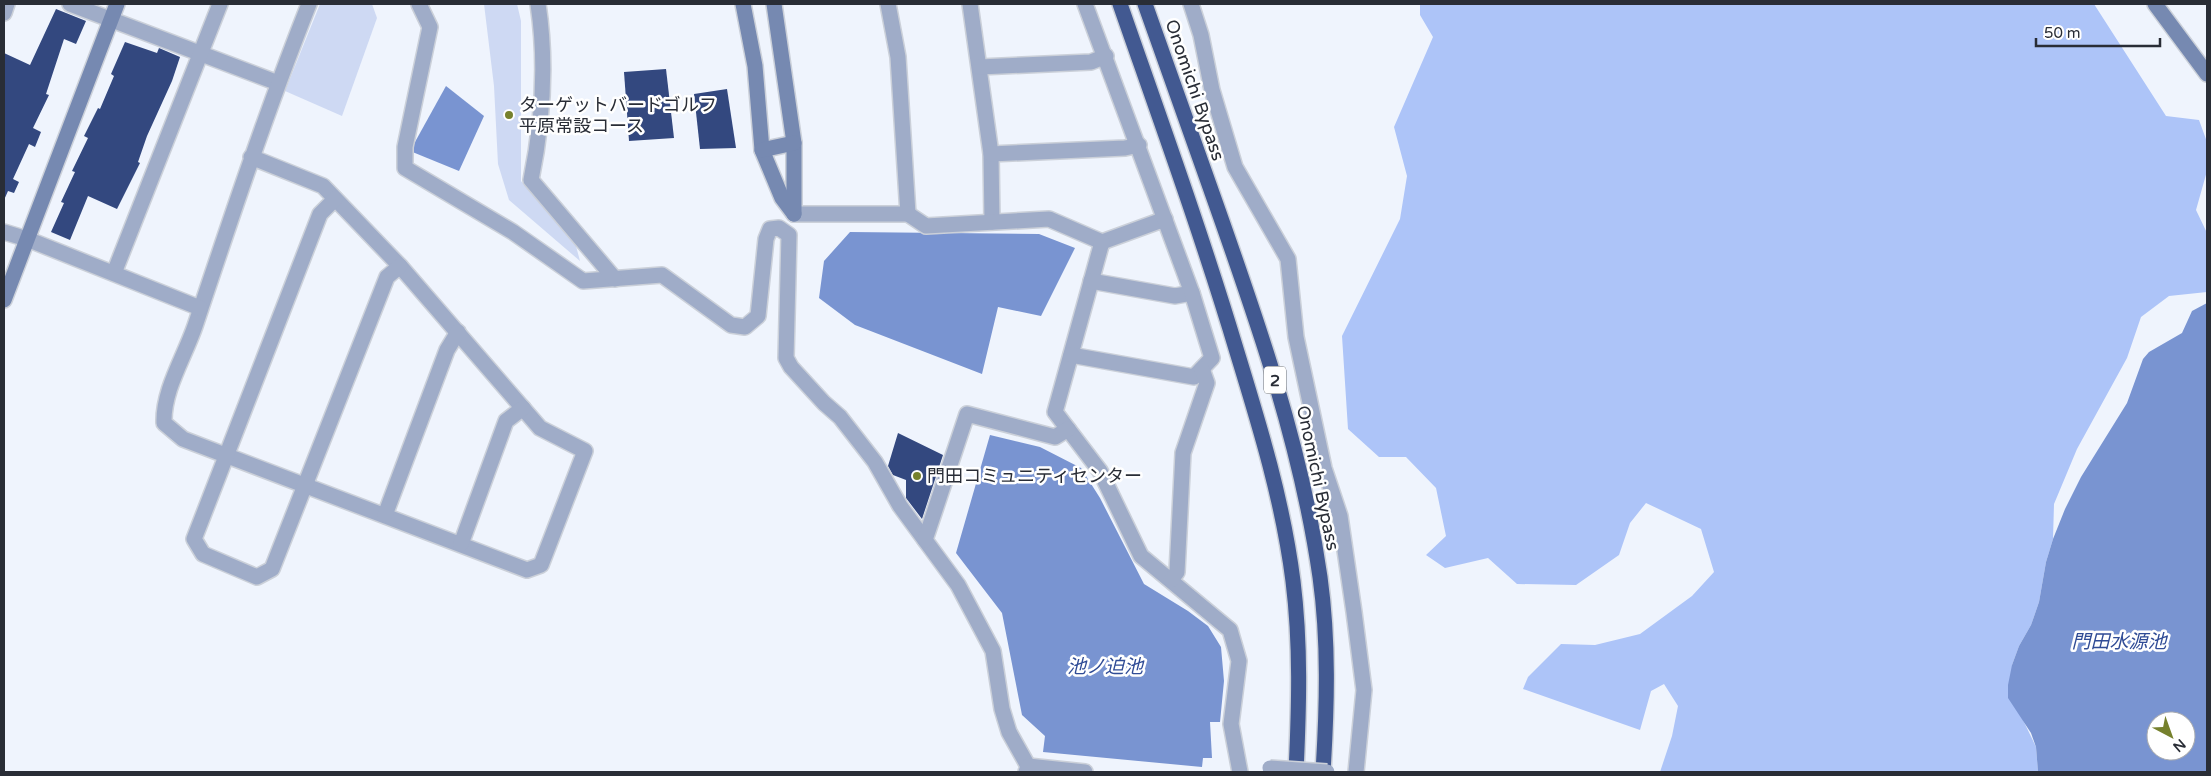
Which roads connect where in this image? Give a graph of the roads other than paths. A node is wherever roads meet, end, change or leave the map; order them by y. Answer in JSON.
{"nodes":[{"id":1,"x":7,"y":4,"type":"edge"},
{"id":2,"x":70,"y":4,"type":"edge"},
{"id":3,"x":117,"y":4,"type":"edge"},
{"id":4,"x":220,"y":4,"type":"edge"},
{"id":5,"x":309,"y":4,"type":"edge"},
{"id":6,"x":419,"y":4,"type":"edge"},
{"id":7,"x":538,"y":4,"type":"edge"},
{"id":8,"x":743,"y":4,"type":"edge"},
{"id":9,"x":774,"y":4,"type":"edge"},
{"id":10,"x":888,"y":4,"type":"edge"},
{"id":11,"x":970,"y":4,"type":"edge"},
{"id":12,"x":1085,"y":4,"type":"edge"},
{"id":13,"x":1112,"y":4,"type":"edge"},
{"id":14,"x":1120,"y":4,"type":"edge"},
{"id":15,"x":1145,"y":4,"type":"edge"},
{"id":16,"x":1191,"y":4,"type":"edge"},
{"id":17,"x":2155,"y":4,"type":"edge"},
{"id":18,"x":4,"y":13,"type":"edge"},
{"id":19,"x":111,"y":20,"type":"junction"},
{"id":20,"x":201,"y":54,"type":"junction"},
{"id":21,"x":1106,"y":56,"type":"junction"},
{"id":22,"x":980,"y":67,"type":"junction"},
{"id":23,"x":2207,"y":74,"type":"edge"},
{"id":24,"x":278,"y":83,"type":"junction"},
{"id":25,"x":1152,"y":96,"type":"junction"},
{"id":26,"x":794,"y":143,"type":"junction"},
{"id":27,"x":1139,"y":146,"type":"junction"},
{"id":28,"x":762,"y":150,"type":"junction"},
{"id":29,"x":991,"y":154,"type":"junction"},
{"id":30,"x":251,"y":157,"type":"junction"},
{"id":31,"x":335,"y":199,"type":"junction"},
{"id":32,"x":794,"y":214,"type":"junction"},
{"id":33,"x":908,"y":214,"type":"junction"},
{"id":34,"x":1165,"y":219,"type":"junction"},
{"id":35,"x":992,"y":222,"type":"junction"},
{"id":36,"x":4,"y":232,"type":"edge"},
{"id":37,"x":27,"y":239,"type":"junction"},
{"id":38,"x":1102,"y":242,"type":"junction"},
{"id":39,"x":400,"y":266,"type":"junction"},
{"id":40,"x":114,"y":273,"type":"junction"},
{"id":41,"x":615,"y":279,"type":"junction"},
{"id":42,"x":1091,"y":281,"type":"junction"},
{"id":43,"x":1192,"y":293,"type":"junction"},
{"id":44,"x":4,"y":300,"type":"edge"},
{"id":45,"x":200,"y":308,"type":"junction"},
{"id":46,"x":458,"y":332,"type":"junction"},
{"id":47,"x":1071,"y":355,"type":"junction"},
{"id":48,"x":1202,"y":369,"type":"junction"},
{"id":49,"x":523,"y":408,"type":"junction"},
{"id":50,"x":1068,"y":429,"type":"junction"},
{"id":51,"x":226,"y":455,"type":"junction"},
{"id":52,"x":304,"y":485,"type":"junction"},
{"id":53,"x":385,"y":515,"type":"junction"},
{"id":54,"x":925,"y":540,"type":"junction"},
{"id":55,"x":461,"y":544,"type":"junction"},
{"id":56,"x":1171,"y":580,"type":"junction"},
{"id":57,"x":1027,"y":769,"type":"edge"},
{"id":58,"x":1266,"y":770,"type":"edge"},
{"id":59,"x":1085,"y":772,"type":"edge"},
{"id":60,"x":1240,"y":772,"type":"edge"},
{"id":61,"x":1296,"y":772,"type":"edge"},
{"id":62,"x":1323,"y":772,"type":"edge"},
{"id":63,"x":1327,"y":772,"type":"edge"},
{"id":64,"x":1356,"y":772,"type":"edge"}],
"edges":[{"from":1,"to":18,"type":"street"},
{"from":2,"to":19,"type":"street"},
{"from":3,"to":19,"type":"street"},
{"from":4,"to":20,"type":"street"},
{"from":5,"to":24,"type":"street"},
{"from":6,"to":41,"type":"street"},
{"from":7,"to":41,"type":"street"},
{"from":8,"to":28,"type":"street"},
{"from":9,"to":26,"type":"street"},
{"from":10,"to":33,"type":"street"},
{"from":11,"to":22,"type":"street"},
{"from":12,"to":21,"type":"street"},
{"from":13,"to":25,"type":"highway"},
{"from":14,"to":25,"type":"highway","number":"2"},
{"from":15,"to":62,"type":"highway","name":"Onomichi Bypass","number":"2"},
{"from":16,"to":64,"type":"street"},
{"from":17,"to":23,"type":"street"},
{"from":19,"to":20,"type":"street"},
{"from":19,"to":37,"type":"street"},
{"from":20,"to":24,"type":"street"},
{"from":20,"to":40,"type":"street"},
{"from":21,"to":22,"type":"street"},
{"from":21,"to":27,"type":"street"},
{"from":22,"to":29,"type":"street"},
{"from":24,"to":30,"type":"street"},
{"from":25,"to":61,"type":"highway","number":"2"},
{"from":26,"to":28,"type":"street"},
{"from":26,"to":32,"type":"street"},
{"from":27,"to":29,"type":"street"},
{"from":27,"to":34,"type":"street"},
{"from":28,"to":32,"type":"street"},
{"from":29,"to":35,"type":"street"},
{"from":30,"to":31,"type":"street"},
{"from":30,"to":45,"type":"street"},
{"from":31,"to":39,"type":"street"},
{"from":31,"to":51,"type":"street"},
{"from":32,"to":33,"type":"street"},
{"from":33,"to":35,"type":"street"},
{"from":34,"to":38,"type":"street"},
{"from":34,"to":43,"type":"street"},
{"from":35,"to":38,"type":"street"},
{"from":36,"to":37,"type":"street"},
{"from":37,"to":40,"type":"street"},
{"from":37,"to":44,"type":"street"},
{"from":38,"to":42,"type":"street"},
{"from":39,"to":46,"type":"street"},
{"from":39,"to":52,"type":"street"},
{"from":40,"to":45,"type":"street"},
{"from":41,"to":54,"type":"street"},
{"from":42,"to":43,"type":"street"},
{"from":42,"to":47,"type":"street"},
{"from":43,"to":48,"type":"street"},
{"from":45,"to":51,"type":"street"},
{"from":46,"to":49,"type":"street"},
{"from":46,"to":53,"type":"street"},
{"from":47,"to":48,"type":"street"},
{"from":47,"to":50,"type":"street"},
{"from":48,"to":56,"type":"street"},
{"from":49,"to":55,"type":"street"},
{"from":49,"to":55,"type":"street"},
{"from":50,"to":54,"type":"street"},
{"from":50,"to":56,"type":"street"},
{"from":51,"to":52,"type":"street"},
{"from":51,"to":52,"type":"street"},
{"from":52,"to":53,"type":"street"},
{"from":53,"to":55,"type":"street"},
{"from":54,"to":57,"type":"street"},
{"from":56,"to":60,"type":"street"},
{"from":57,"to":59,"type":"street"},
{"from":58,"to":63,"type":"street","bridge":true}]}
